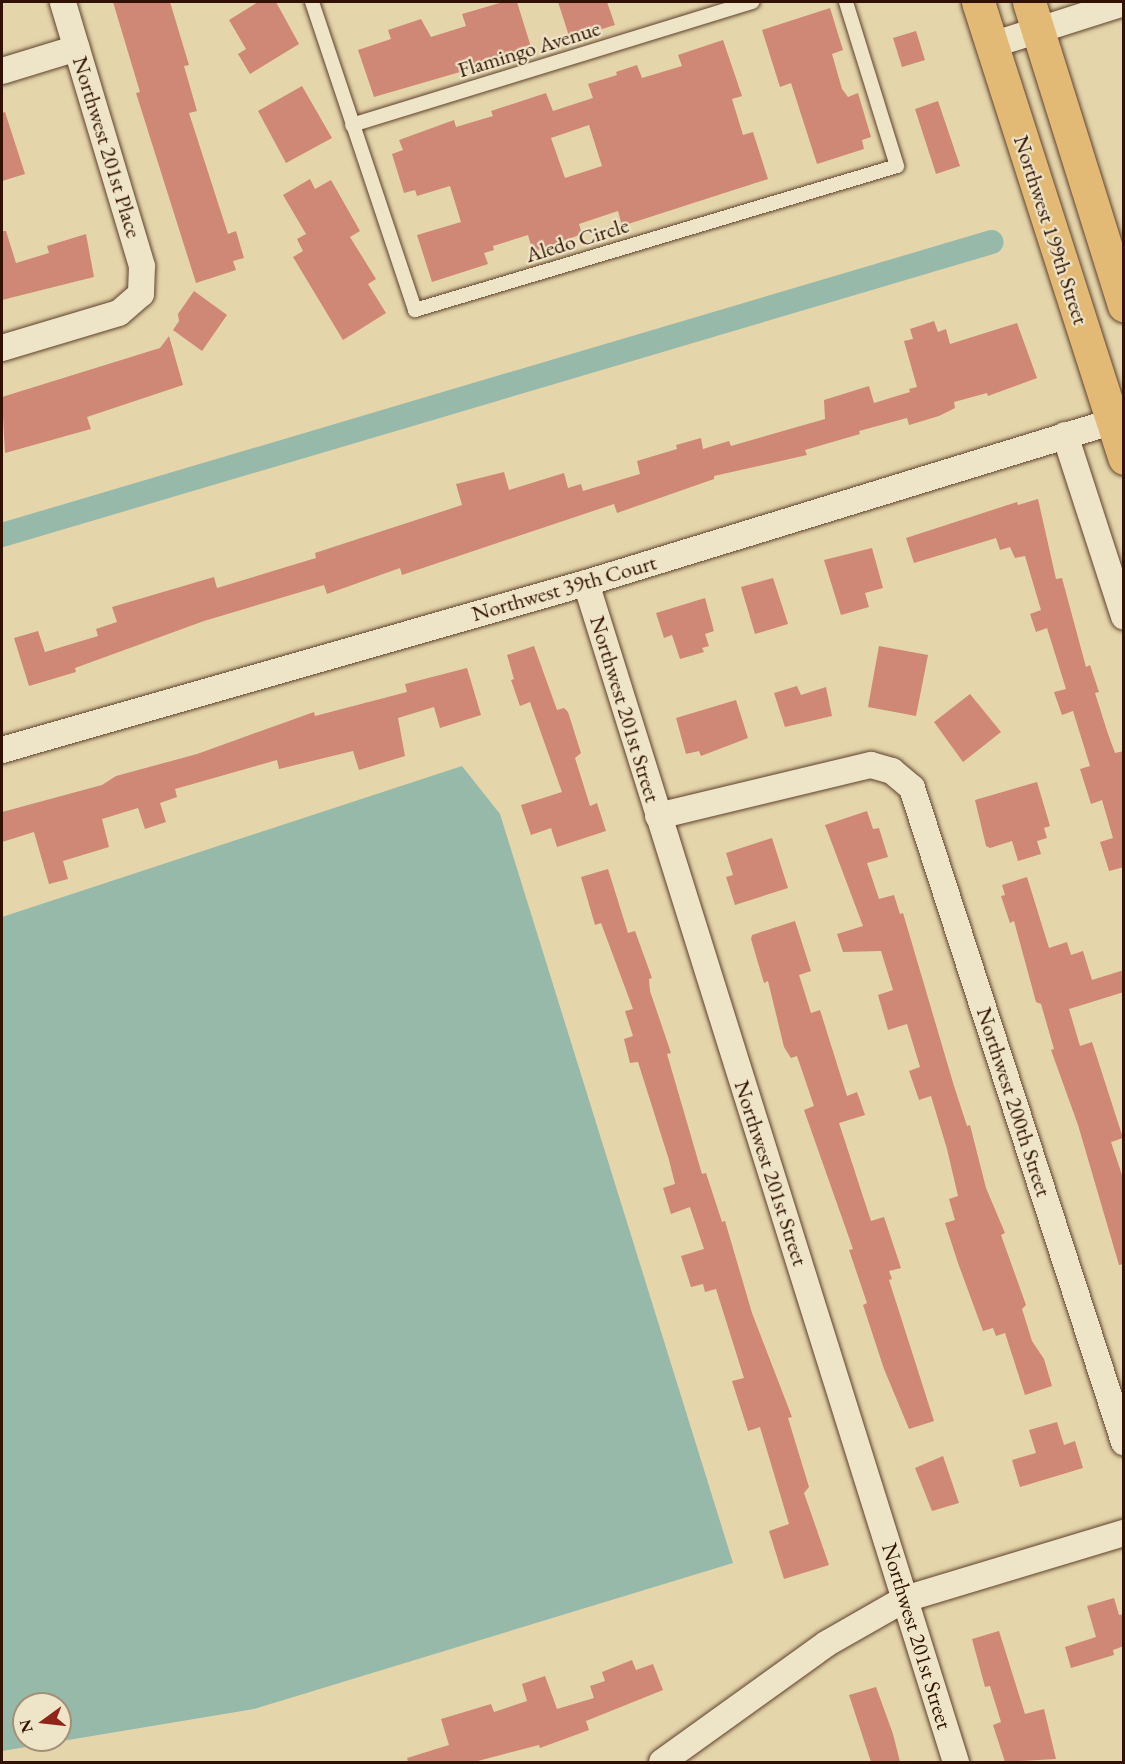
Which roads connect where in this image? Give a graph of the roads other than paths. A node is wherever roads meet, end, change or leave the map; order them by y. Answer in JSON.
{"nodes":[{"id":1,"x":63,"y":2,"type":"edge"},
{"id":2,"x":312,"y":2,"type":"edge"},
{"id":3,"x":753,"y":2,"type":"edge"},
{"id":4,"x":846,"y":2,"type":"edge"},
{"id":5,"x":978,"y":2,"type":"edge"},
{"id":6,"x":1124,"y":3,"type":"edge"},
{"id":7,"x":1073,"y":10,"type":"edge"},
{"id":8,"x":1033,"y":16,"type":"edge"},
{"id":9,"x":992,"y":45,"type":"junction"},
{"id":10,"x":77,"y":48,"type":"junction"},
{"id":11,"x":2,"y":71,"type":"edge"},
{"id":12,"x":352,"y":125,"type":"junction"},
{"id":13,"x":1124,"y":306,"type":"edge"},
{"id":14,"x":2,"y":348,"type":"edge"},
{"id":15,"x":1118,"y":419,"type":"edge"},
{"id":16,"x":1065,"y":435,"type":"junction"},
{"id":17,"x":1124,"y":458,"type":"edge"},
{"id":18,"x":586,"y":583,"type":"junction"},
{"id":19,"x":1124,"y":617,"type":"edge"},
{"id":20,"x":2,"y":750,"type":"edge"},
{"id":21,"x":658,"y":816,"type":"junction"},
{"id":22,"x":1124,"y":1442,"type":"edge"},
{"id":23,"x":1124,"y":1533,"type":"edge"},
{"id":24,"x":905,"y":1599,"type":"junction"},
{"id":25,"x":666,"y":1762,"type":"edge"},
{"id":26,"x":956,"y":1762,"type":"edge"}],
"edges":[{"from":1,"to":10,"type":"street","name":"Northwest 201st Place"},
{"from":2,"to":12,"type":"lane","name":"Aledo Circle"},
{"from":3,"to":12,"type":"lane","name":"Flamingo Avenue"},
{"from":4,"to":12,"type":"lane","name":"Aledo Circle"},
{"from":5,"to":9,"type":"main road","name":"Northwest 199th Street"},
{"from":6,"to":7,"type":"street"},
{"from":7,"to":8,"type":"street"},
{"from":8,"to":9,"type":"street"},
{"from":8,"to":13,"type":"main road","name":"Northwest 199th Street"},
{"from":9,"to":15,"type":"main road","name":"Northwest 199th Street"},
{"from":10,"to":11,"type":"street"},
{"from":10,"to":14,"type":"street","name":"Northwest 201st Place"},
{"from":15,"to":16,"type":"street","name":"Northwest 39th Court"},
{"from":15,"to":17,"type":"main road","name":"Northwest 199th Street"},
{"from":16,"to":18,"type":"street","name":"Northwest 39th Court"},
{"from":16,"to":19,"type":"street"},
{"from":18,"to":20,"type":"street","name":"Northwest 39th Court"},
{"from":18,"to":21,"type":"street","name":"Northwest 201st Street"},
{"from":21,"to":22,"type":"street","name":"Northwest 200th Street"},
{"from":21,"to":24,"type":"street","name":"Northwest 201st Street"},
{"from":23,"to":24,"type":"street"},
{"from":24,"to":25,"type":"street"},
{"from":24,"to":26,"type":"street","name":"Northwest 201st Street"}]}
